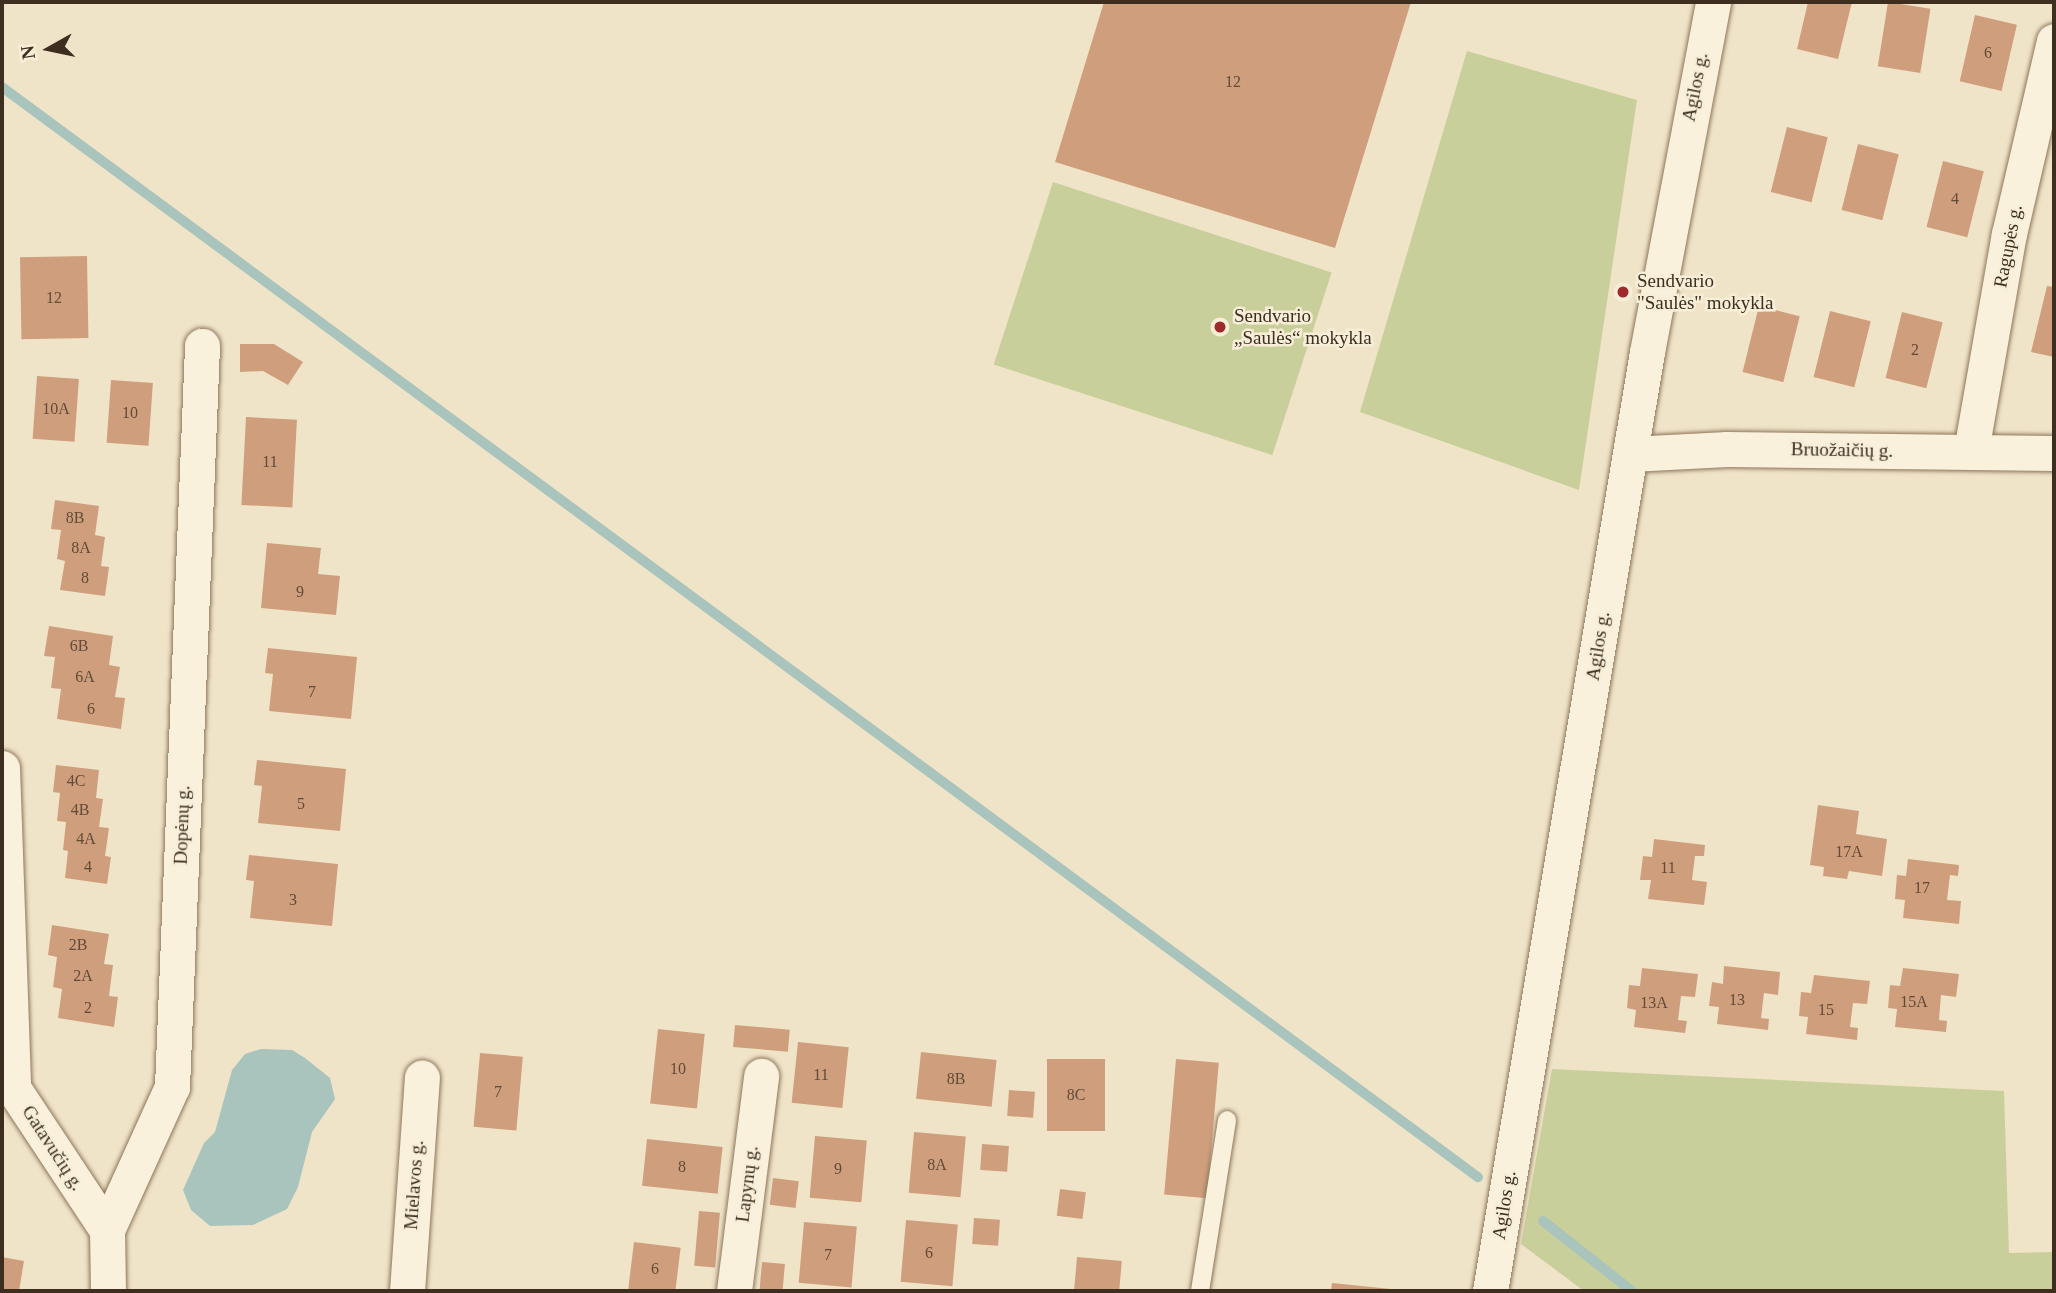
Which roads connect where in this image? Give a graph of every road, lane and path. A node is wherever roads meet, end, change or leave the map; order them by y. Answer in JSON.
{"nodes":[{"id":1,"x":1713,"y":2,"type":"edge"},
{"id":2,"x":2054,"y":41,"type":"edge"},
{"id":3,"x":202,"y":346,"type":"dead end"},
{"id":4,"x":1970,"y":452,"type":"junction"},
{"id":5,"x":2054,"y":453,"type":"edge"},
{"id":6,"x":1630,"y":454,"type":"junction"},
{"id":7,"x":2,"y":768,"type":"edge"},
{"id":8,"x":761,"y":1076,"type":"dead end"},
{"id":9,"x":422,"y":1078,"type":"dead end"},
{"id":10,"x":1227,"y":1120,"type":"dead end"},
{"id":11,"x":107,"y":1230,"type":"junction"},
{"id":12,"x":108,"y":1291,"type":"edge"},
{"id":13,"x":407,"y":1291,"type":"edge"},
{"id":14,"x":734,"y":1291,"type":"edge"},
{"id":15,"x":1200,"y":1291,"type":"edge"},
{"id":16,"x":1490,"y":1291,"type":"edge"}],
"edges":[{"from":1,"to":6,"type":"street","name":"Agilos g."},
{"from":2,"to":4,"type":"street","name":"Ragupės g."},
{"from":3,"to":11,"type":"street","name":"Dopėnų g."},
{"from":4,"to":5,"type":"street","name":"Bruožaičių g."},
{"from":4,"to":6,"type":"street","name":"Bruožaičių g."},
{"from":6,"to":16,"type":"street","name":"Agilos g."},
{"from":7,"to":11,"type":"street","name":"Gatavučių g."},
{"from":8,"to":14,"type":"street","name":"Lapynų g."},
{"from":9,"to":13,"type":"street","name":"Mielavos g."},
{"from":10,"to":15,"type":"lane"},
{"from":11,"to":12,"type":"street","name":"Dopėnų g."}]}
